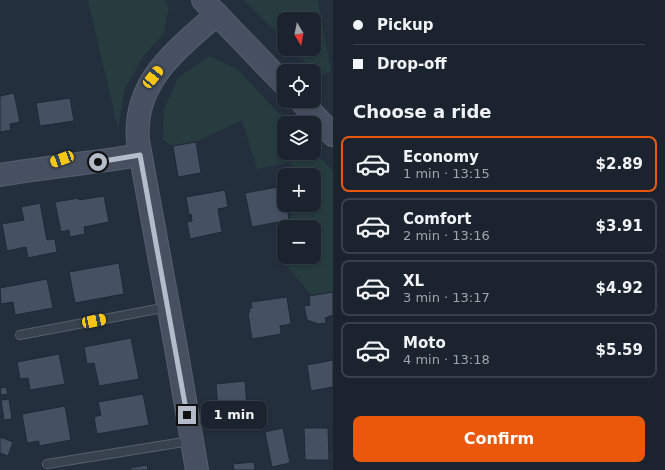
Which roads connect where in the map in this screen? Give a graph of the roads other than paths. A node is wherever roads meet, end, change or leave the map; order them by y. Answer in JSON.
{"nodes":[{"id":1,"x":210,"y":7,"type":"edge"},
{"id":2,"x":277,"y":77,"type":"edge"},
{"id":3,"x":308,"y":108,"type":"edge"},
{"id":4,"x":333,"y":134,"type":"edge"},
{"id":5,"x":139,"y":148,"type":"junction"},
{"id":6,"x":0,"y":175,"type":"edge"},
{"id":7,"x":168,"y":307,"type":"junction"},
{"id":8,"x":20,"y":335,"type":"dead end"},
{"id":9,"x":191,"y":441,"type":"junction"},
{"id":10,"x":47,"y":464,"type":"dead end"},
{"id":11,"x":197,"y":470,"type":"edge"}],
"edges":[{"from":1,"to":2,"type":"street"},
{"from":1,"to":5,"type":"street"},
{"from":3,"to":4,"type":"street"},
{"from":5,"to":6,"type":"street"},
{"from":5,"to":7,"type":"street"},
{"from":7,"to":8,"type":"lane"},
{"from":7,"to":9,"type":"street"},
{"from":9,"to":10,"type":"lane"},
{"from":9,"to":11,"type":"street"}]}
